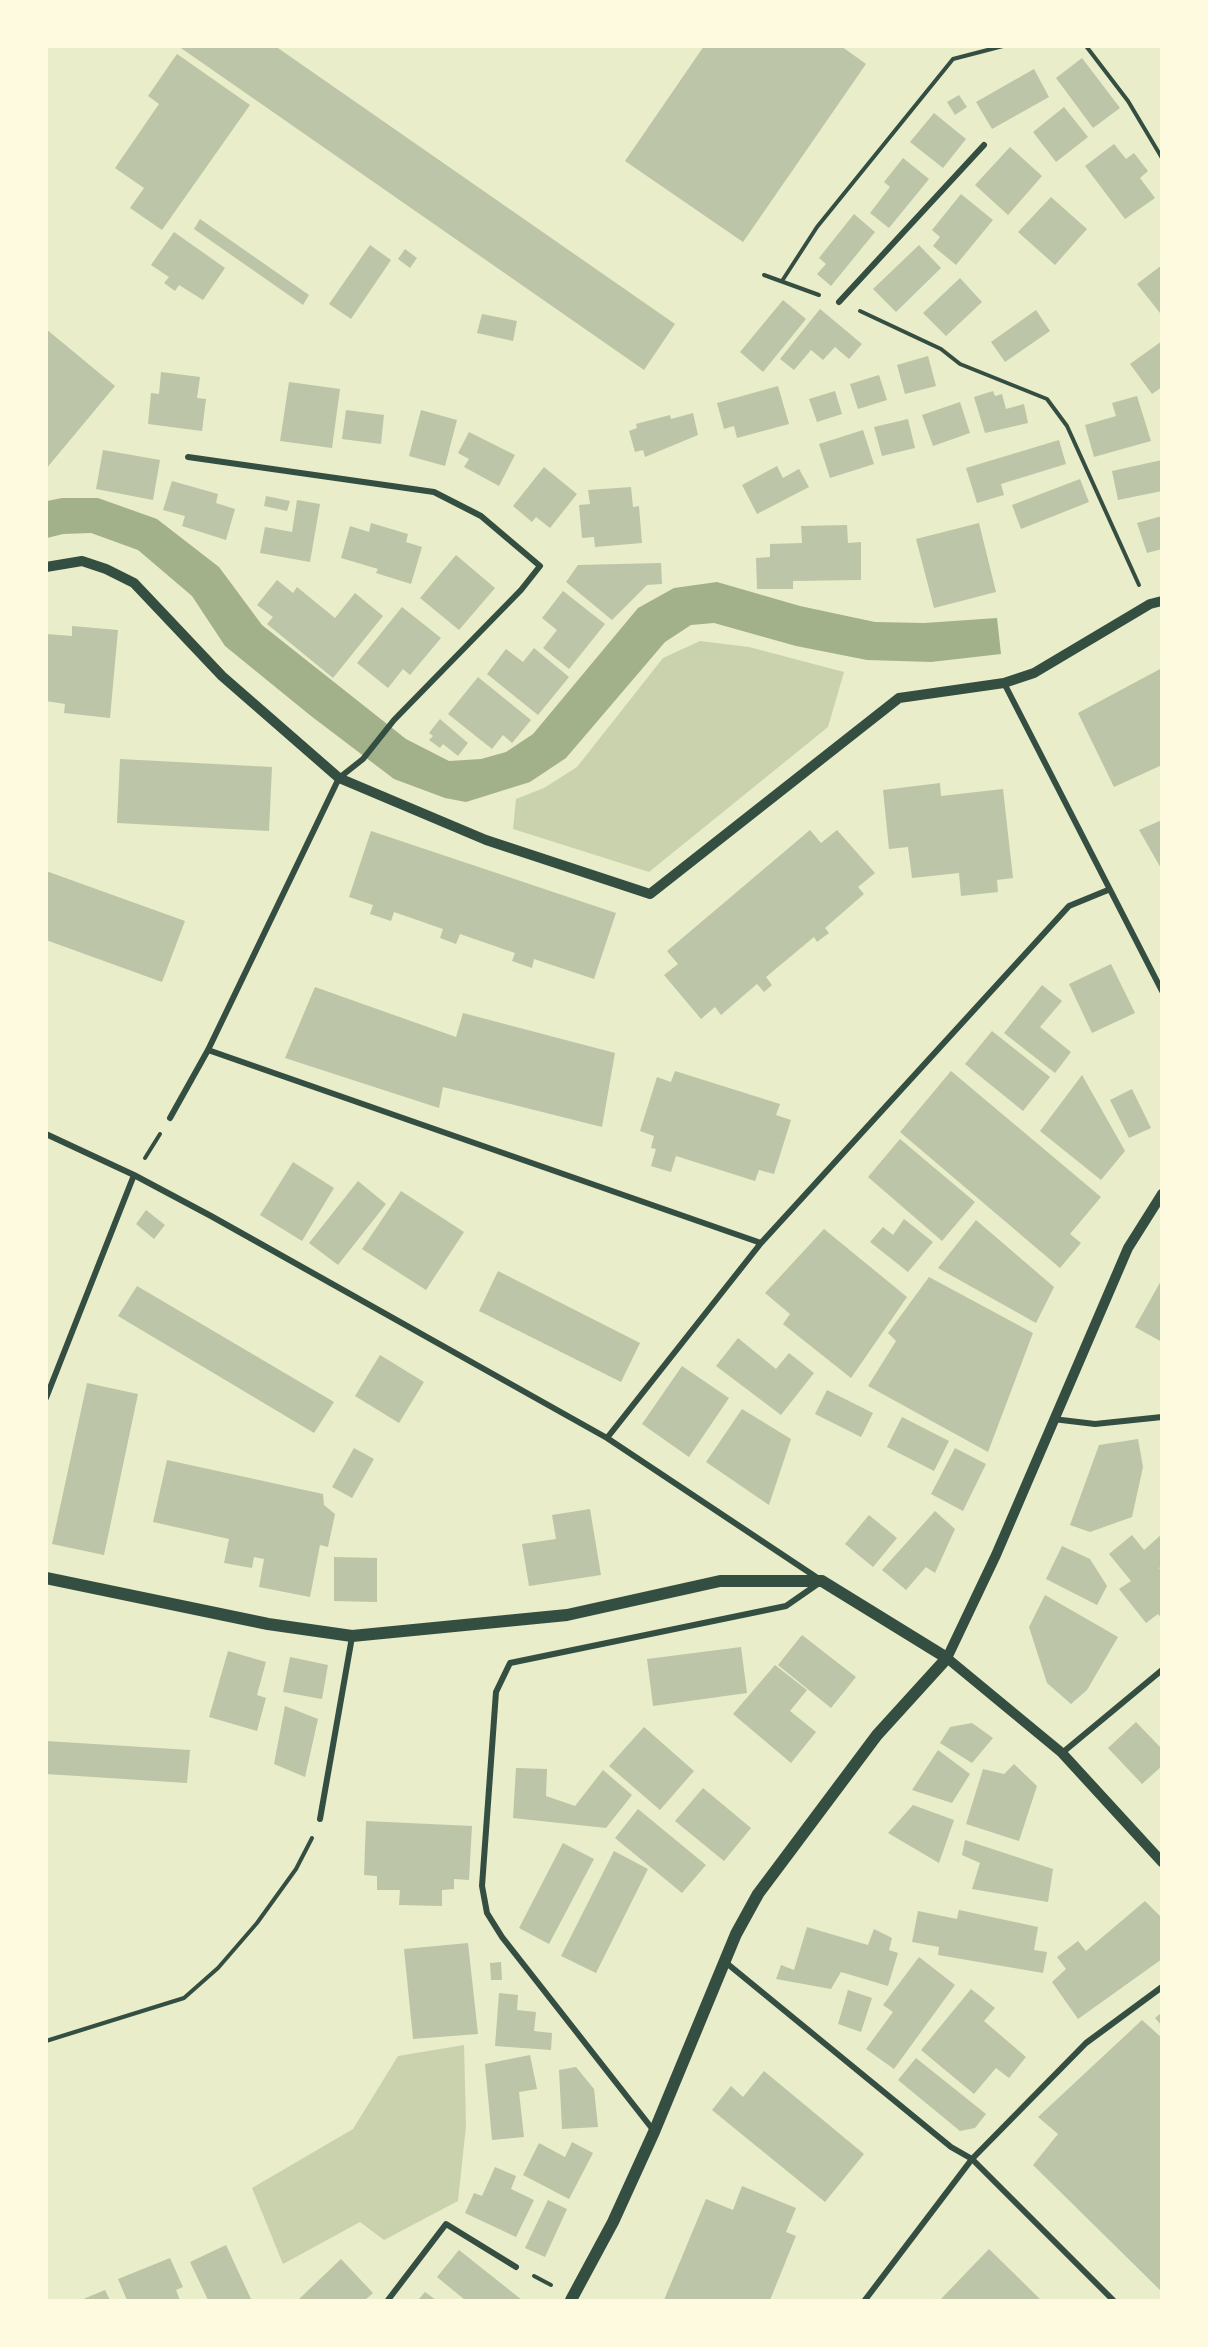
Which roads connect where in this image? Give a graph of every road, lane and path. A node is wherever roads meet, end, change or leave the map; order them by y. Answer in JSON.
{"nodes":[{"id":1,"x":1003,"y":46,"type":"edge"},
{"id":2,"x":1086,"y":46,"type":"edge"},
{"id":3,"x":984,"y":145,"type":"dead end"},
{"id":4,"x":1161,"y":158,"type":"edge"},
{"id":5,"x":764,"y":275,"type":"dead end"},
{"id":6,"x":782,"y":281,"type":"junction"},
{"id":7,"x":839,"y":302,"type":"junction"},
{"id":8,"x":188,"y":457,"type":"dead end"},
{"id":9,"x":1128,"y":558,"type":"dead end"},
{"id":10,"x":46,"y":567,"type":"edge"},
{"id":11,"x":1161,"y":601,"type":"edge"},
{"id":12,"x":1004,"y":683,"type":"junction"},
{"id":13,"x":339,"y":778,"type":"junction"},
{"id":14,"x":1108,"y":890,"type":"junction"},
{"id":15,"x":1161,"y":991,"type":"edge"},
{"id":16,"x":208,"y":1050,"type":"junction"},
{"id":17,"x":170,"y":1118,"type":"joint"},
{"id":18,"x":46,"y":1134,"type":"edge"},
{"id":19,"x":134,"y":1175,"type":"junction"},
{"id":20,"x":1161,"y":1194,"type":"edge"},
{"id":21,"x":761,"y":1243,"type":"junction"},
{"id":22,"x":46,"y":1398,"type":"edge"},
{"id":23,"x":1161,"y":1417,"type":"edge"},
{"id":24,"x":1053,"y":1419,"type":"junction"},
{"id":25,"x":606,"y":1438,"type":"junction"},
{"id":26,"x":46,"y":1578,"type":"edge"},
{"id":27,"x":822,"y":1581,"type":"junction"},
{"id":28,"x":352,"y":1636,"type":"junction"},
{"id":29,"x":947,"y":1658,"type":"junction"},
{"id":30,"x":1161,"y":1670,"type":"edge"},
{"id":31,"x":1062,"y":1753,"type":"junction"},
{"id":32,"x":320,"y":1819,"type":"joint"},
{"id":33,"x":1161,"y":1862,"type":"edge"},
{"id":34,"x":724,"y":1960,"type":"junction"},
{"id":35,"x":1161,"y":1987,"type":"edge"},
{"id":36,"x":46,"y":2041,"type":"edge"},
{"id":37,"x":654,"y":2132,"type":"junction"},
{"id":38,"x":972,"y":2159,"type":"junction"},
{"id":39,"x":516,"y":2267,"type":"joint"},
{"id":40,"x":572,"y":2299,"type":"edge"},
{"id":41,"x":388,"y":2301,"type":"edge"},
{"id":42,"x":865,"y":2301,"type":"edge"},
{"id":43,"x":1113,"y":2301,"type":"edge"}],
"edges":[{"from":1,"to":6,"type":"path"},
{"from":2,"to":4,"type":"path"},
{"from":3,"to":7,"type":"street"},
{"from":5,"to":6,"type":"path"},
{"from":6,"to":7,"type":"path"},
{"from":7,"to":9,"type":"path"},
{"from":8,"to":13,"type":"street"},
{"from":10,"to":13,"type":"street"},
{"from":11,"to":12,"type":"street"},
{"from":12,"to":13,"type":"street"},
{"from":12,"to":14,"type":"street"},
{"from":13,"to":16,"type":"street"},
{"from":14,"to":15,"type":"street"},
{"from":14,"to":21,"type":"street"},
{"from":16,"to":17,"type":"street"},
{"from":16,"to":21,"type":"street"},
{"from":17,"to":19,"type":"path"},
{"from":18,"to":19,"type":"street"},
{"from":19,"to":22,"type":"street"},
{"from":19,"to":25,"type":"street"},
{"from":20,"to":24,"type":"street"},
{"from":21,"to":25,"type":"street"},
{"from":23,"to":24,"type":"street"},
{"from":24,"to":29,"type":"street"},
{"from":25,"to":27,"type":"street"},
{"from":26,"to":28,"type":"main road"},
{"from":27,"to":28,"type":"main road"},
{"from":27,"to":29,"type":"main road"},
{"from":27,"to":37,"type":"street"},
{"from":28,"to":32,"type":"street"},
{"from":29,"to":31,"type":"street"},
{"from":29,"to":34,"type":"main road"},
{"from":30,"to":31,"type":"street"},
{"from":31,"to":33,"type":"street"},
{"from":32,"to":36,"type":"path"},
{"from":34,"to":37,"type":"main road"},
{"from":34,"to":38,"type":"street"},
{"from":35,"to":38,"type":"street"},
{"from":37,"to":40,"type":"main road"},
{"from":38,"to":42,"type":"street"},
{"from":38,"to":43,"type":"street"},
{"from":39,"to":40,"type":"path"},
{"from":39,"to":41,"type":"street"}]}
